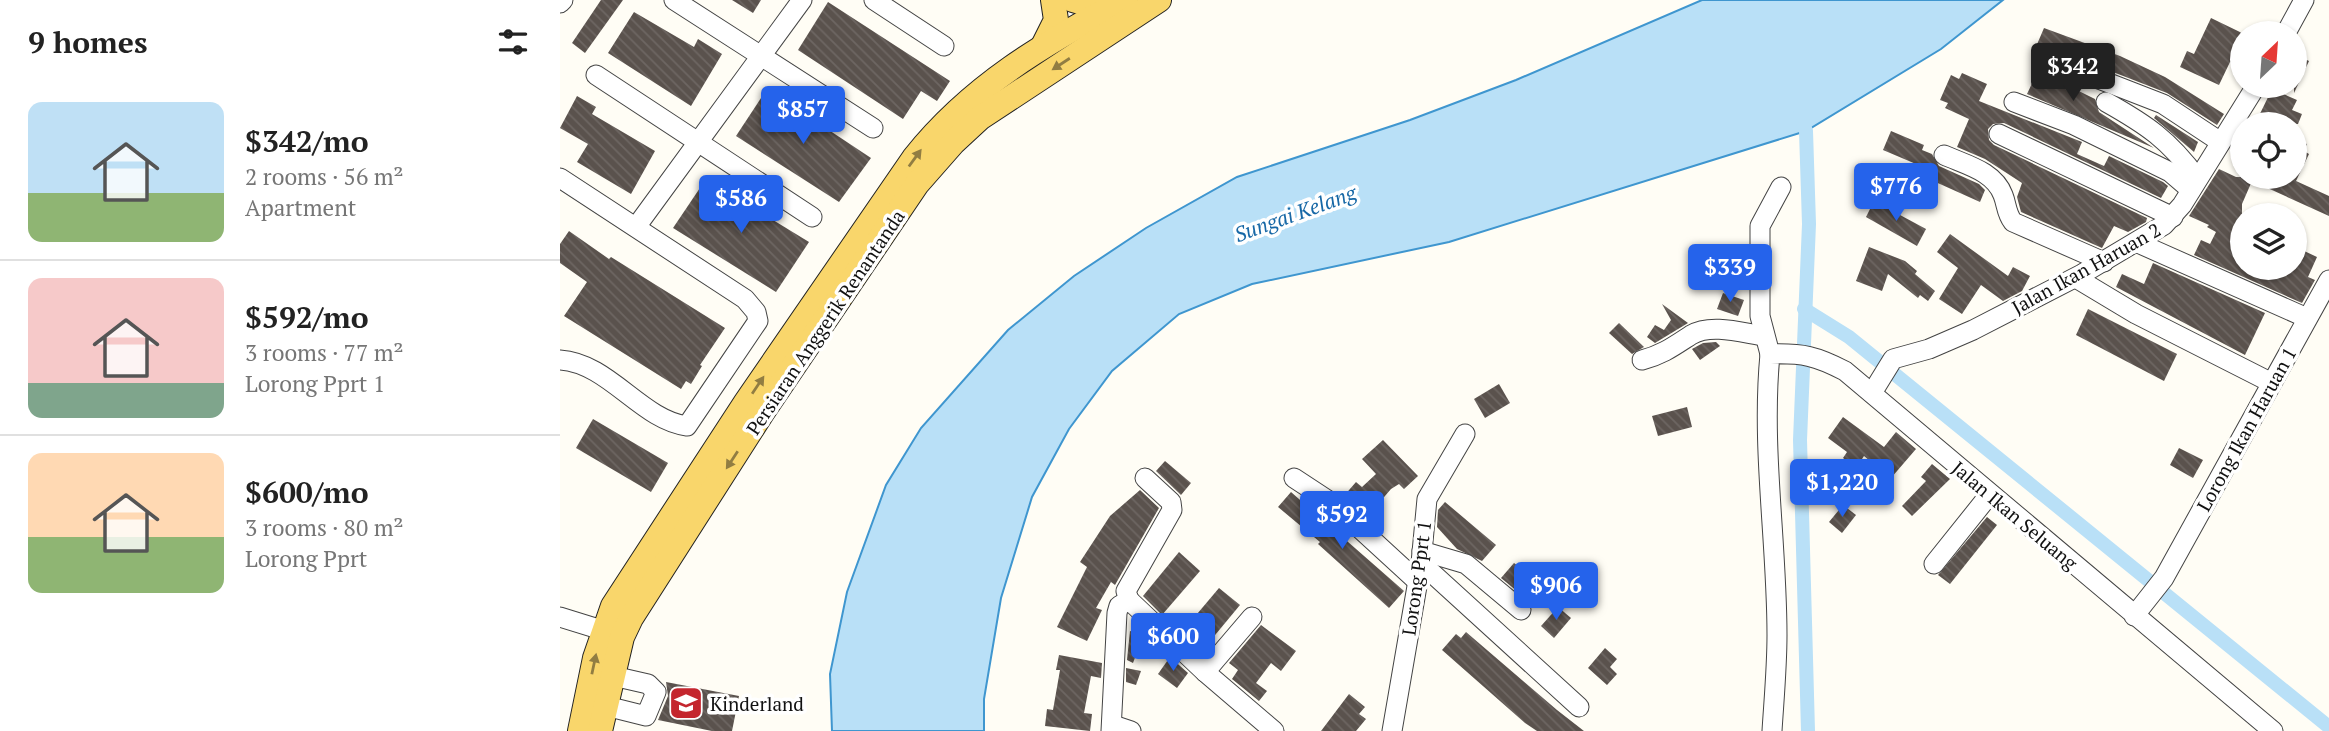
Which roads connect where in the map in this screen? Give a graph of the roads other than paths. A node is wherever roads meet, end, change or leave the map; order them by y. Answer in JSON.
{"nodes":[{"id":1,"x":674,"y":0,"type":"edge"},
{"id":2,"x":802,"y":0,"type":"edge"},
{"id":3,"x":874,"y":0,"type":"edge"},
{"id":4,"x":1055,"y":0,"type":"edge"},
{"id":5,"x":1073,"y":0,"type":"edge"},
{"id":6,"x":1122,"y":0,"type":"edge"},
{"id":7,"x":1159,"y":0,"type":"edge"},
{"id":8,"x":2282,"y":0,"type":"edge"},
{"id":9,"x":2302,"y":4,"type":"edge"},
{"id":10,"x":2293,"y":21,"type":"edge"},
{"id":11,"x":1080,"y":37,"type":"junction"},
{"id":12,"x":944,"y":46,"type":"dead end"},
{"id":13,"x":1043,"y":46,"type":"junction"},
{"id":14,"x":763,"y":57,"type":"junction"},
{"id":15,"x":2078,"y":71,"type":"dead end"},
{"id":16,"x":596,"y":75,"type":"dead end"},
{"id":17,"x":2248,"y":98,"type":"edge"},
{"id":18,"x":2014,"y":102,"type":"dead end"},
{"id":19,"x":2106,"y":103,"type":"dead end"},
{"id":20,"x":873,"y":128,"type":"dead end"},
{"id":21,"x":1998,"y":134,"type":"dead end"},
{"id":22,"x":2219,"y":141,"type":"junction"},
{"id":23,"x":700,"y":142,"type":"junction"},
{"id":24,"x":1944,"y":155,"type":"dead end"},
{"id":25,"x":560,"y":178,"type":"edge"},
{"id":26,"x":2194,"y":184,"type":"junction"},
{"id":27,"x":1782,"y":187,"type":"dead end"},
{"id":28,"x":812,"y":217,"type":"dead end"},
{"id":29,"x":2173,"y":217,"type":"junction"},
{"id":30,"x":636,"y":227,"type":"junction"},
{"id":31,"x":2138,"y":243,"type":"junction"},
{"id":32,"x":2104,"y":262,"type":"junction"},
{"id":33,"x":2076,"y":278,"type":"junction"},
{"id":34,"x":2329,"y":280,"type":"edge"},
{"id":35,"x":2307,"y":318,"type":"junction"},
{"id":36,"x":1767,"y":345,"type":"junction"},
{"id":37,"x":560,"y":360,"type":"edge"},
{"id":38,"x":1642,"y":360,"type":"dead end"},
{"id":39,"x":2270,"y":382,"type":"junction"},
{"id":40,"x":1876,"y":385,"type":"junction"},
{"id":41,"x":1465,"y":434,"type":"dead end"},
{"id":42,"x":1145,"y":478,"type":"dead end"},
{"id":43,"x":1294,"y":478,"type":"dead end"},
{"id":44,"x":1990,"y":494,"type":"junction"},
{"id":45,"x":1934,"y":564,"type":"dead end"},
{"id":46,"x":1420,"y":565,"type":"junction"},
{"id":47,"x":1129,"y":600,"type":"junction"},
{"id":48,"x":1521,"y":610,"type":"dead end"},
{"id":49,"x":2134,"y":616,"type":"junction"},
{"id":50,"x":560,"y":617,"type":"edge"},
{"id":51,"x":1252,"y":617,"type":"dead end"},
{"id":52,"x":612,"y":633,"type":"junction"},
{"id":53,"x":1205,"y":672,"type":"junction"},
{"id":54,"x":613,"y":676,"type":"junction"},
{"id":55,"x":606,"y":706,"type":"junction"},
{"id":56,"x":1579,"y":707,"type":"dead end"},
{"id":57,"x":1118,"y":729,"type":"edge"},
{"id":58,"x":580,"y":731,"type":"edge"},
{"id":59,"x":600,"y":731,"type":"edge"},
{"id":60,"x":1274,"y":731,"type":"edge"},
{"id":61,"x":1392,"y":731,"type":"edge"},
{"id":62,"x":1772,"y":731,"type":"edge"},
{"id":63,"x":2273,"y":731,"type":"edge"}],
"edges":[{"from":1,"to":14,"type":"street"},
{"from":2,"to":14,"type":"street"},
{"from":3,"to":12,"type":"street"},
{"from":4,"to":11,"type":"street"},
{"from":4,"to":13,"type":"main road"},
{"from":5,"to":6,"type":"main road"},
{"from":6,"to":11,"type":"main road","name":"Persiaran Anggerik Renantanda"},
{"from":7,"to":11,"type":"main road","name":"Persiaran Anggerik Renantanda"},
{"from":8,"to":9,"type":"street"},
{"from":9,"to":10,"type":"street"},
{"from":11,"to":13,"type":"main road","name":"Persiaran Anggerik Renantanda"},
{"from":11,"to":52,"type":"main road","name":"Persiaran Anggerik Renantanda","one_way":true},
{"from":52,"to":13,"type":"main road","name":"Persiaran Anggerik Renantanda","one_way":true},
{"from":14,"to":20,"type":"street"},
{"from":14,"to":23,"type":"street"},
{"from":15,"to":22,"type":"street"},
{"from":16,"to":23,"type":"street"},
{"from":17,"to":22,"type":"street","name":"Jalan Ikan Haruan 2"},
{"from":18,"to":26,"type":"street"},
{"from":19,"to":26,"type":"street"},
{"from":21,"to":29,"type":"street"},
{"from":22,"to":26,"type":"street","name":"Jalan Ikan Haruan 2"},
{"from":23,"to":28,"type":"street"},
{"from":23,"to":30,"type":"street"},
{"from":24,"to":32,"type":"street"},
{"from":25,"to":30,"type":"street"},
{"from":26,"to":29,"type":"street","name":"Jalan Ikan Haruan 2"},
{"from":27,"to":36,"type":"street"},
{"from":29,"to":31,"type":"street","name":"Jalan Ikan Haruan 2"},
{"from":30,"to":37,"type":"street"},
{"from":31,"to":32,"type":"street","name":"Jalan Ikan Haruan 2"},
{"from":31,"to":35,"type":"street"},
{"from":32,"to":33,"type":"street","name":"Jalan Ikan Haruan 2"},
{"from":33,"to":39,"type":"street"},
{"from":33,"to":40,"type":"street","name":"Jalan Ikan Haruan 2"},
{"from":34,"to":35,"type":"street","name":"Lorong Ikan Haruan 1"},
{"from":35,"to":39,"type":"street","name":"Lorong Ikan Haruan 1"},
{"from":36,"to":38,"type":"street","name":"Jalan Ikan Seluang"},
{"from":36,"to":40,"type":"street","name":"Jalan Ikan Seluang"},
{"from":36,"to":62,"type":"street"},
{"from":39,"to":49,"type":"street","name":"Lorong Ikan Haruan 1"},
{"from":40,"to":44,"type":"street","name":"Jalan Ikan Seluang"},
{"from":41,"to":46,"type":"street","name":"Lorong Pprt 1"},
{"from":42,"to":47,"type":"street"},
{"from":43,"to":46,"type":"street"},
{"from":44,"to":45,"type":"street"},
{"from":44,"to":49,"type":"street","name":"Jalan Ikan Seluang"},
{"from":46,"to":48,"type":"street"},
{"from":46,"to":56,"type":"street"},
{"from":46,"to":61,"type":"street","name":"Lorong Pprt 1"},
{"from":47,"to":53,"type":"street"},
{"from":47,"to":57,"type":"street"},
{"from":49,"to":63,"type":"street","name":"Jalan Ikan Seluang"},
{"from":50,"to":52,"type":"street"},
{"from":51,"to":53,"type":"street"},
{"from":52,"to":54,"type":"main road","name":"Persiaran Anggerik Renantanda"},
{"from":58,"to":52,"type":"main road","name":"Persiaran Anggerik Renantanda","one_way":true},
{"from":53,"to":60,"type":"street"},
{"from":54,"to":55,"type":"main road","name":"Persiaran Anggerik Renantanda"},
{"from":54,"to":55,"type":"street"},
{"from":55,"to":59,"type":"main road","name":"Persiaran Anggerik Renantanda"}]}
